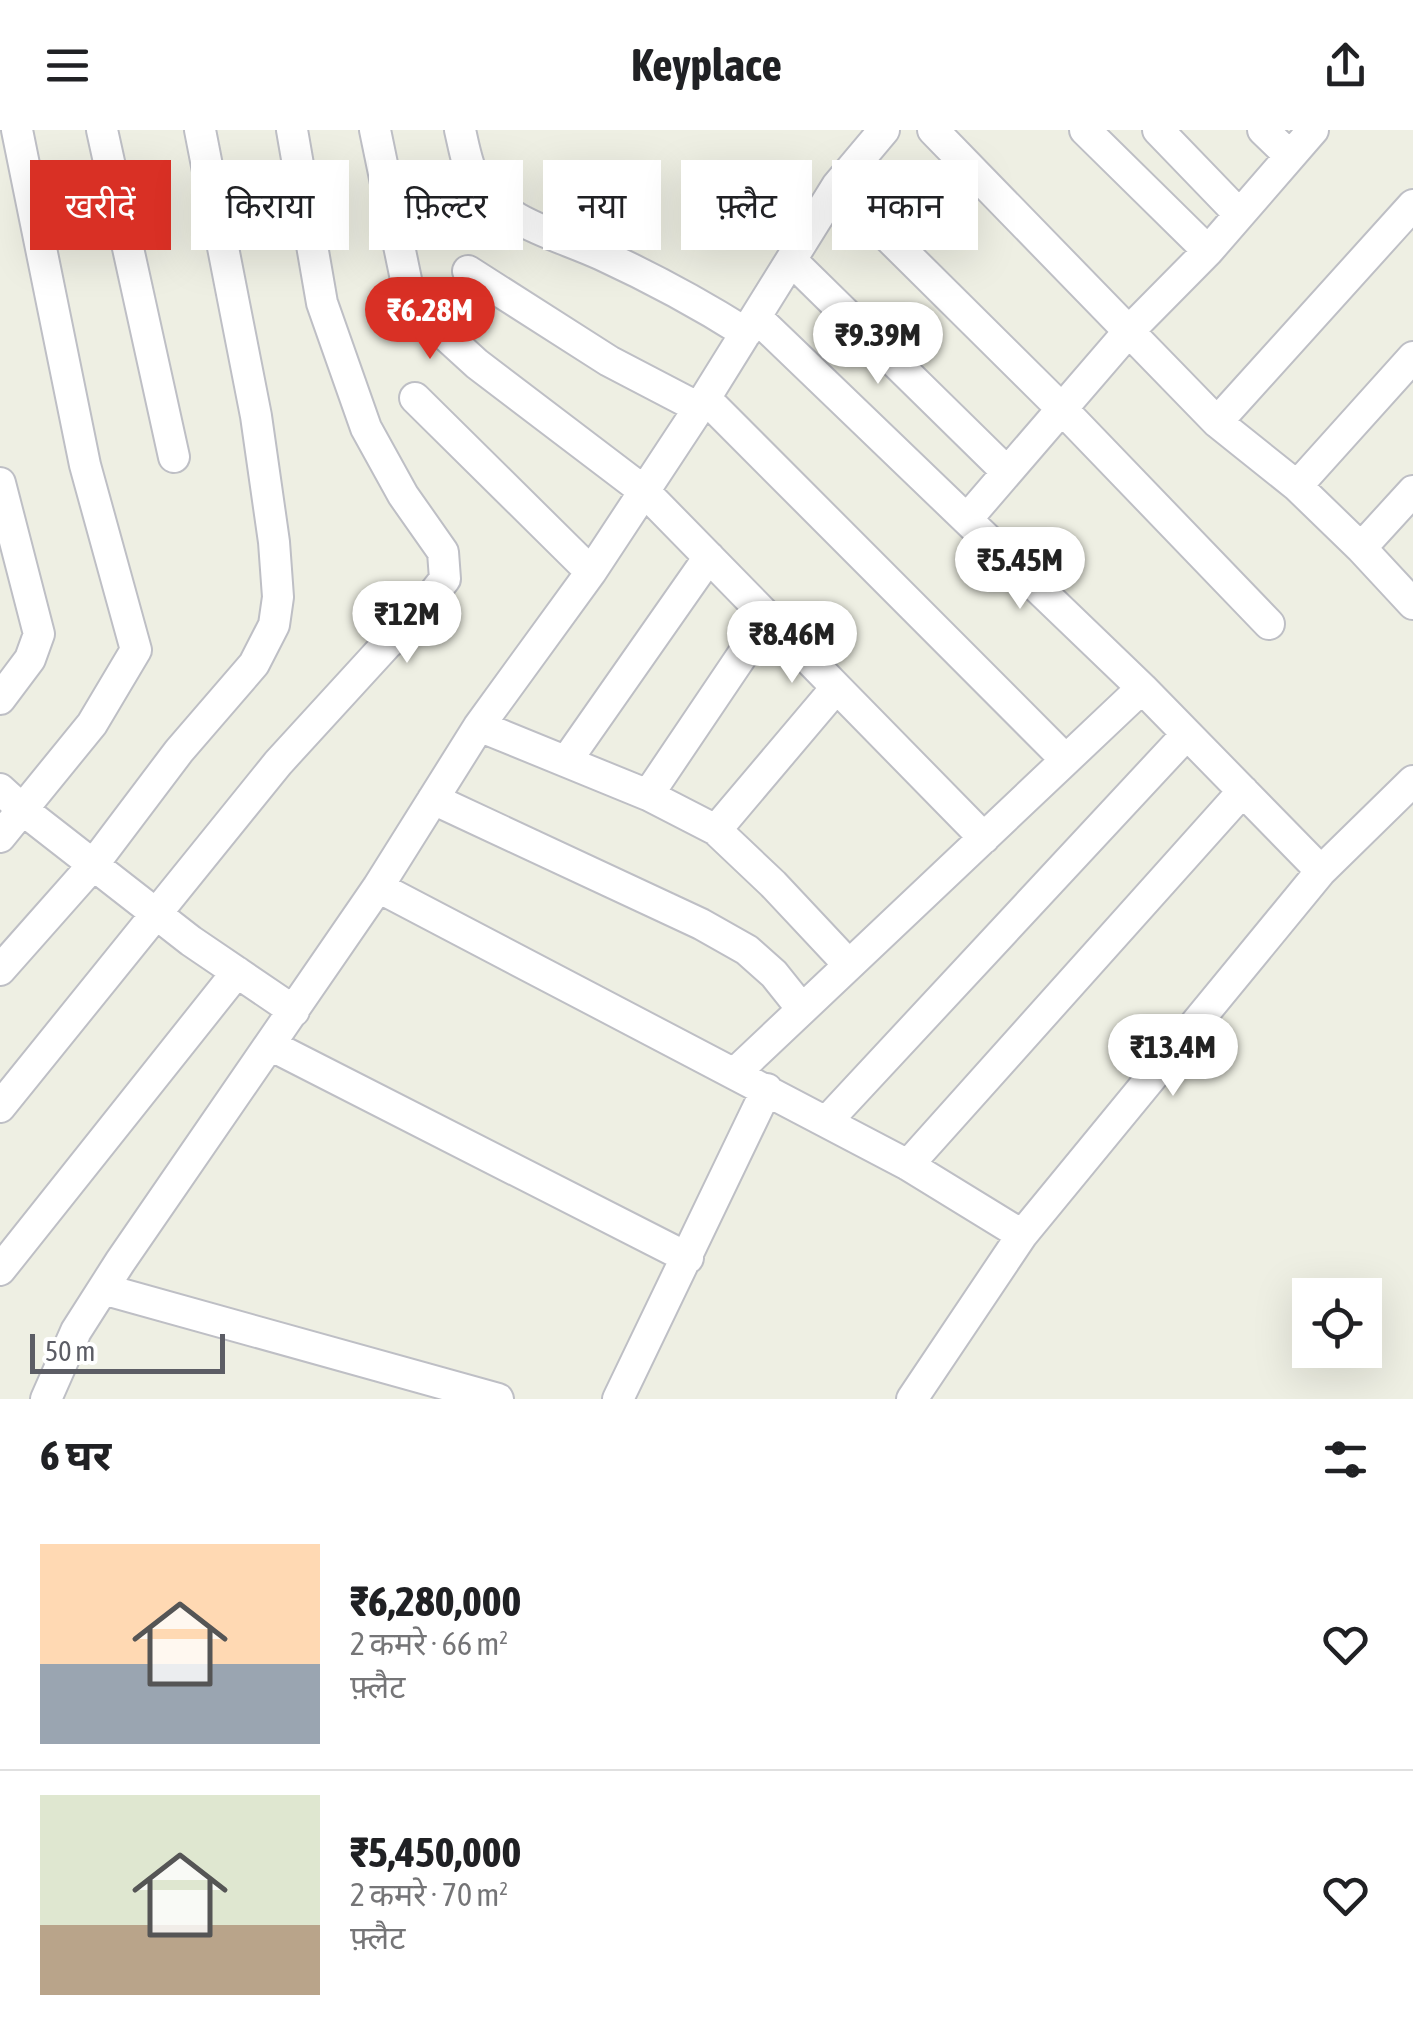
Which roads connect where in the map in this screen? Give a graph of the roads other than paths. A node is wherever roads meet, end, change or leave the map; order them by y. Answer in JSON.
{"nodes":[{"id":1,"x":16,"y":130,"type":"edge"},
{"id":2,"x":102,"y":130,"type":"edge"},
{"id":3,"x":200,"y":130,"type":"edge"},
{"id":4,"x":292,"y":130,"type":"edge"},
{"id":5,"x":376,"y":130,"type":"edge"},
{"id":6,"x":460,"y":130,"type":"edge"},
{"id":7,"x":884,"y":130,"type":"edge"},
{"id":8,"x":934,"y":130,"type":"edge"},
{"id":9,"x":1085,"y":130,"type":"edge"},
{"id":10,"x":1158,"y":130,"type":"edge"},
{"id":11,"x":1264,"y":130,"type":"edge"},
{"id":12,"x":1313,"y":130,"type":"edge"},
{"id":13,"x":1290,"y":156,"type":"junction"},
{"id":14,"x":859,"y":160,"type":"edge"},
{"id":15,"x":832,"y":194,"type":"edge"},
{"id":16,"x":1413,"y":204,"type":"edge"},
{"id":17,"x":1239,"y":214,"type":"junction"},
{"id":18,"x":902,"y":250,"type":"edge"},
{"id":19,"x":1208,"y":251,"type":"junction"},
{"id":20,"x":791,"y":260,"type":"junction"},
{"id":21,"x":468,"y":271,"type":"dead end"},
{"id":22,"x":751,"y":325,"type":"junction"},
{"id":23,"x":1129,"y":332,"type":"junction"},
{"id":24,"x":1413,"y":358,"type":"edge"},
{"id":25,"x":415,"y":398,"type":"dead end"},
{"id":26,"x":702,"y":403,"type":"junction"},
{"id":27,"x":1062,"y":408,"type":"junction"},
{"id":28,"x":1217,"y":422,"type":"junction"},
{"id":29,"x":174,"y":457,"type":"dead end"},
{"id":30,"x":1007,"y":472,"type":"junction"},
{"id":31,"x":0,"y":482,"type":"edge"},
{"id":32,"x":1297,"y":486,"type":"junction"},
{"id":33,"x":644,"y":491,"type":"junction"},
{"id":34,"x":1413,"y":491,"type":"edge"},
{"id":35,"x":966,"y":519,"type":"junction"},
{"id":36,"x":1361,"y":548,"type":"junction"},
{"id":37,"x":709,"y":557,"type":"junction"},
{"id":38,"x":591,"y":572,"type":"junction"},
{"id":39,"x":1413,"y":604,"type":"edge"},
{"id":40,"x":768,"y":617,"type":"junction"},
{"id":41,"x":1269,"y":624,"type":"dead end"},
{"id":42,"x":836,"y":688,"type":"junction"},
{"id":43,"x":1142,"y":688,"type":"junction"},
{"id":44,"x":0,"y":699,"type":"edge"},
{"id":45,"x":479,"y":726,"type":"junction"},
{"id":46,"x":1187,"y":734,"type":"junction"},
{"id":47,"x":567,"y":760,"type":"junction"},
{"id":48,"x":1066,"y":760,"type":"junction"},
{"id":49,"x":1413,"y":780,"type":"edge"},
{"id":50,"x":0,"y":788,"type":"edge"},
{"id":51,"x":1243,"y":792,"type":"junction"},
{"id":52,"x":648,"y":795,"type":"junction"},
{"id":53,"x":434,"y":799,"type":"junction"},
{"id":54,"x":23,"y":810,"type":"junction"},
{"id":55,"x":716,"y":830,"type":"junction"},
{"id":56,"x":0,"y":837,"type":"edge"},
{"id":57,"x":984,"y":838,"type":"junction"},
{"id":58,"x":94,"y":866,"type":"junction"},
{"id":59,"x":1321,"y":871,"type":"junction"},
{"id":60,"x":378,"y":887,"type":"junction"},
{"id":61,"x":155,"y":913,"type":"junction"},
{"id":62,"x":849,"y":965,"type":"junction"},
{"id":63,"x":0,"y":970,"type":"edge"},
{"id":64,"x":236,"y":972,"type":"junction"},
{"id":65,"x":802,"y":1009,"type":"junction"},
{"id":66,"x":294,"y":1011,"type":"junction"},
{"id":67,"x":270,"y":1045,"type":"junction"},
{"id":68,"x":735,"y":1073,"type":"junction"},
{"id":69,"x":767,"y":1089,"type":"junction"},
{"id":70,"x":0,"y":1107,"type":"edge"},
{"id":71,"x":827,"y":1121,"type":"junction"},
{"id":72,"x":908,"y":1165,"type":"junction"},
{"id":73,"x":1022,"y":1235,"type":"junction"},
{"id":74,"x":688,"y":1258,"type":"junction"},
{"id":75,"x":0,"y":1270,"type":"edge"},
{"id":76,"x":103,"y":1289,"type":"junction"},
{"id":77,"x":46,"y":1399,"type":"edge"},
{"id":78,"x":498,"y":1399,"type":"edge"},
{"id":79,"x":618,"y":1399,"type":"edge"},
{"id":80,"x":912,"y":1399,"type":"edge"}],
"edges":[{"from":1,"to":54,"type":"street"},
{"from":2,"to":29,"type":"street"},
{"from":3,"to":58,"type":"street"},
{"from":4,"to":61,"type":"street"},
{"from":5,"to":33,"type":"street"},
{"from":6,"to":22,"type":"street"},
{"from":7,"to":14,"type":"street"},
{"from":8,"to":23,"type":"street"},
{"from":9,"to":19,"type":"street"},
{"from":10,"to":17,"type":"street"},
{"from":11,"to":13,"type":"street"},
{"from":12,"to":13,"type":"street"},
{"from":13,"to":17,"type":"street"},
{"from":15,"to":20,"type":"street"},
{"from":16,"to":28,"type":"street"},
{"from":17,"to":19,"type":"street"},
{"from":18,"to":27,"type":"street"},
{"from":19,"to":23,"type":"street"},
{"from":20,"to":22,"type":"street"},
{"from":20,"to":30,"type":"street"},
{"from":21,"to":26,"type":"street"},
{"from":22,"to":26,"type":"street"},
{"from":22,"to":35,"type":"street"},
{"from":23,"to":27,"type":"street"},
{"from":23,"to":28,"type":"street"},
{"from":24,"to":32,"type":"street"},
{"from":25,"to":38,"type":"street"},
{"from":26,"to":33,"type":"street"},
{"from":26,"to":48,"type":"street"},
{"from":27,"to":30,"type":"street"},
{"from":27,"to":41,"type":"street"},
{"from":28,"to":32,"type":"street"},
{"from":30,"to":35,"type":"street"},
{"from":31,"to":44,"type":"street"},
{"from":32,"to":36,"type":"street"},
{"from":33,"to":37,"type":"street"},
{"from":33,"to":38,"type":"street"},
{"from":34,"to":36,"type":"street"},
{"from":35,"to":43,"type":"street"},
{"from":36,"to":39,"type":"street"},
{"from":37,"to":40,"type":"street"},
{"from":37,"to":47,"type":"street"},
{"from":38,"to":45,"type":"street"},
{"from":40,"to":42,"type":"street"},
{"from":40,"to":52,"type":"street"},
{"from":42,"to":55,"type":"street"},
{"from":42,"to":57,"type":"street"},
{"from":43,"to":46,"type":"street"},
{"from":43,"to":48,"type":"street"},
{"from":45,"to":47,"type":"street"},
{"from":45,"to":53,"type":"street"},
{"from":46,"to":51,"type":"street"},
{"from":46,"to":71,"type":"street"},
{"from":47,"to":52,"type":"street"},
{"from":48,"to":57,"type":"street"},
{"from":49,"to":59,"type":"street"},
{"from":50,"to":54,"type":"street"},
{"from":51,"to":59,"type":"street"},
{"from":51,"to":72,"type":"street"},
{"from":52,"to":55,"type":"street"},
{"from":53,"to":60,"type":"street"},
{"from":53,"to":65,"type":"street"},
{"from":54,"to":56,"type":"street"},
{"from":54,"to":58,"type":"street"},
{"from":55,"to":62,"type":"street"},
{"from":57,"to":62,"type":"street"},
{"from":58,"to":61,"type":"street"},
{"from":58,"to":63,"type":"street"},
{"from":59,"to":73,"type":"street"},
{"from":60,"to":66,"type":"street"},
{"from":60,"to":68,"type":"street"},
{"from":61,"to":64,"type":"street"},
{"from":61,"to":70,"type":"street"},
{"from":62,"to":65,"type":"street"},
{"from":64,"to":66,"type":"street"},
{"from":64,"to":75,"type":"street"},
{"from":65,"to":68,"type":"street"},
{"from":66,"to":67,"type":"street"},
{"from":67,"to":74,"type":"street"},
{"from":67,"to":76,"type":"street"},
{"from":68,"to":69,"type":"street"},
{"from":69,"to":71,"type":"street"},
{"from":69,"to":74,"type":"street"},
{"from":71,"to":72,"type":"street"},
{"from":72,"to":73,"type":"street"},
{"from":73,"to":80,"type":"street"},
{"from":74,"to":79,"type":"street"},
{"from":76,"to":77,"type":"street"},
{"from":76,"to":78,"type":"street"}]}
